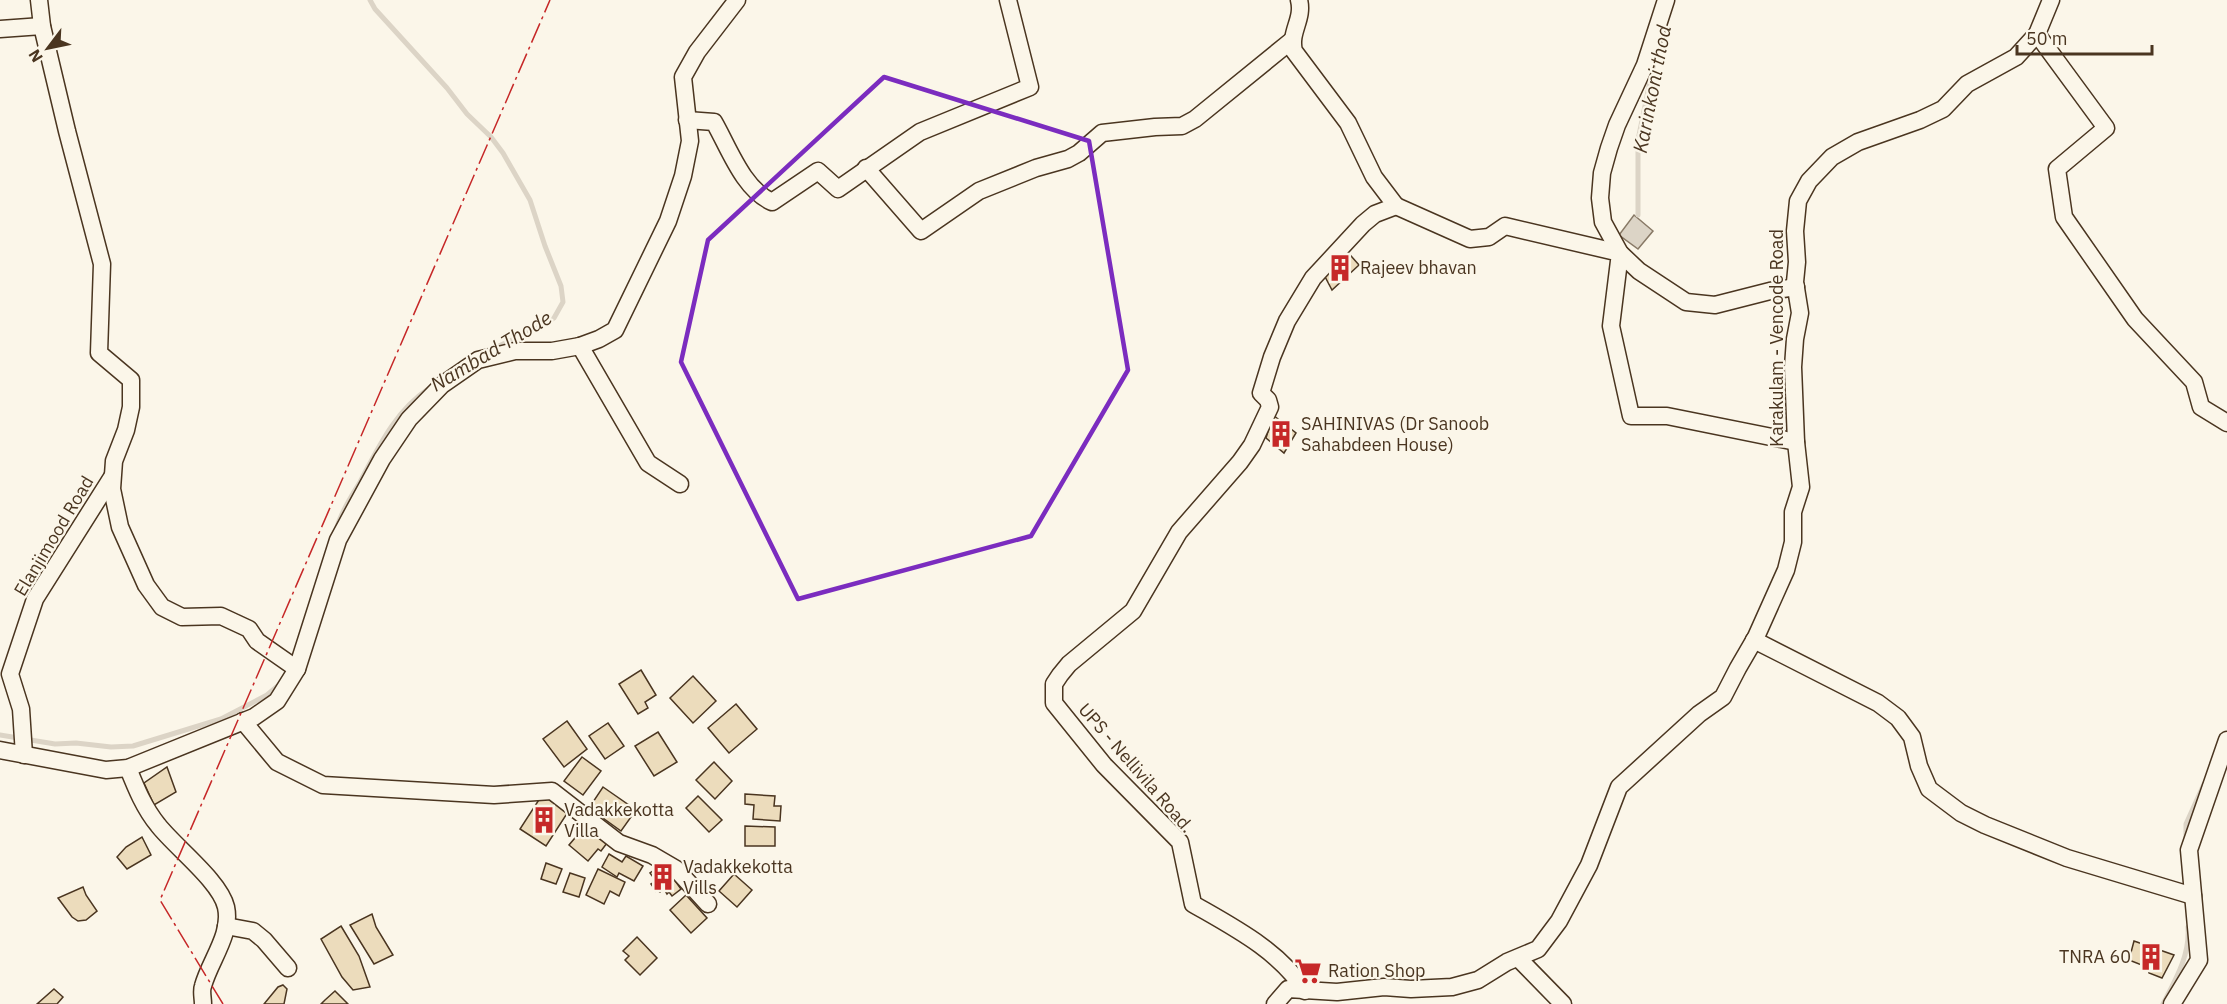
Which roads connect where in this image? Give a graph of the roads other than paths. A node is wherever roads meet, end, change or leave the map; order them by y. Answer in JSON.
{"nodes":[{"id":1,"x":39,"y":0,"type":"edge"},
{"id":2,"x":736,"y":0,"type":"edge"},
{"id":3,"x":1008,"y":0,"type":"edge"},
{"id":4,"x":1299,"y":0,"type":"edge"},
{"id":5,"x":1666,"y":0,"type":"edge"},
{"id":6,"x":2051,"y":0,"type":"edge"},
{"id":7,"x":42,"y":26,"type":"junction"},
{"id":8,"x":0,"y":29,"type":"edge"},
{"id":9,"x":2037,"y":34,"type":"junction"},
{"id":10,"x":1291,"y":41,"type":"junction"},
{"id":11,"x":687,"y":120,"type":"junction"},
{"id":12,"x":866,"y":168,"type":"junction"},
{"id":13,"x":1396,"y":206,"type":"junction"},
{"id":14,"x":1620,"y":254,"type":"junction"},
{"id":15,"x":1796,"y":287,"type":"junction"},
{"id":16,"x":580,"y":346,"type":"junction"},
{"id":17,"x":2227,"y":423,"type":"edge"},
{"id":18,"x":1796,"y":442,"type":"junction"},
{"id":19,"x":112,"y":477,"type":"junction"},
{"id":20,"x":680,"y":484,"type":"dead end"},
{"id":21,"x":1754,"y":640,"type":"junction"},
{"id":22,"x":293,"y":666,"type":"junction"},
{"id":23,"x":243,"y":721,"type":"junction"},
{"id":24,"x":2227,"y":740,"type":"edge"},
{"id":25,"x":0,"y":750,"type":"edge"},
{"id":26,"x":24,"y":753,"type":"junction"},
{"id":27,"x":128,"y":768,"type":"junction"},
{"id":28,"x":2193,"y":896,"type":"junction"},
{"id":29,"x":708,"y":904,"type":"dead end"},
{"id":30,"x":226,"y":927,"type":"junction"},
{"id":31,"x":1518,"y":958,"type":"junction"},
{"id":32,"x":288,"y":968,"type":"dead end"},
{"id":33,"x":1305,"y":991,"type":"junction"},
{"id":34,"x":203,"y":1004,"type":"edge"},
{"id":35,"x":1275,"y":1004,"type":"edge"},
{"id":36,"x":1563,"y":1004,"type":"edge"},
{"id":37,"x":2172,"y":1004,"type":"edge"}],
"edges":[{"from":1,"to":7,"type":"street"},
{"from":2,"to":11,"type":"street"},
{"from":3,"to":12,"type":"street"},
{"from":4,"to":10,"type":"street"},
{"from":5,"to":14,"type":"street"},
{"from":6,"to":9,"type":"street","name":"Karakulam - Vencode Road"},
{"from":7,"to":8,"type":"street"},
{"from":7,"to":19,"type":"street"},
{"from":9,"to":15,"type":"street","name":"Karakulam - Vencode Road"},
{"from":9,"to":17,"type":"street"},
{"from":10,"to":12,"type":"street"},
{"from":10,"to":13,"type":"street"},
{"from":11,"to":12,"type":"street"},
{"from":11,"to":16,"type":"street"},
{"from":13,"to":14,"type":"street"},
{"from":13,"to":33,"type":"street","name":"UPS - Nellivila Road."},
{"from":14,"to":15,"type":"street"},
{"from":14,"to":18,"type":"street"},
{"from":15,"to":18,"type":"street","name":"Karakulam - Vencode Road"},
{"from":16,"to":20,"type":"street"},
{"from":16,"to":22,"type":"street"},
{"from":18,"to":21,"type":"street","name":"Karakulam - Vencode Road"},
{"from":19,"to":22,"type":"street"},
{"from":19,"to":26,"type":"street","name":"Elanjimood Road"},
{"from":21,"to":28,"type":"street"},
{"from":21,"to":31,"type":"street","name":"Karakulam - Vencode Road"},
{"from":22,"to":23,"type":"street"},
{"from":23,"to":27,"type":"street"},
{"from":23,"to":29,"type":"street"},
{"from":24,"to":28,"type":"street"},
{"from":25,"to":26,"type":"street"},
{"from":26,"to":27,"type":"street"},
{"from":27,"to":30,"type":"street"},
{"from":28,"to":37,"type":"street"},
{"from":30,"to":32,"type":"street"},
{"from":30,"to":34,"type":"street"},
{"from":31,"to":33,"type":"street","name":"Karakulam - Vencode Road"},
{"from":31,"to":36,"type":"street"},
{"from":33,"to":35,"type":"street","name":"Karakulam - Vencode Road"}]}
